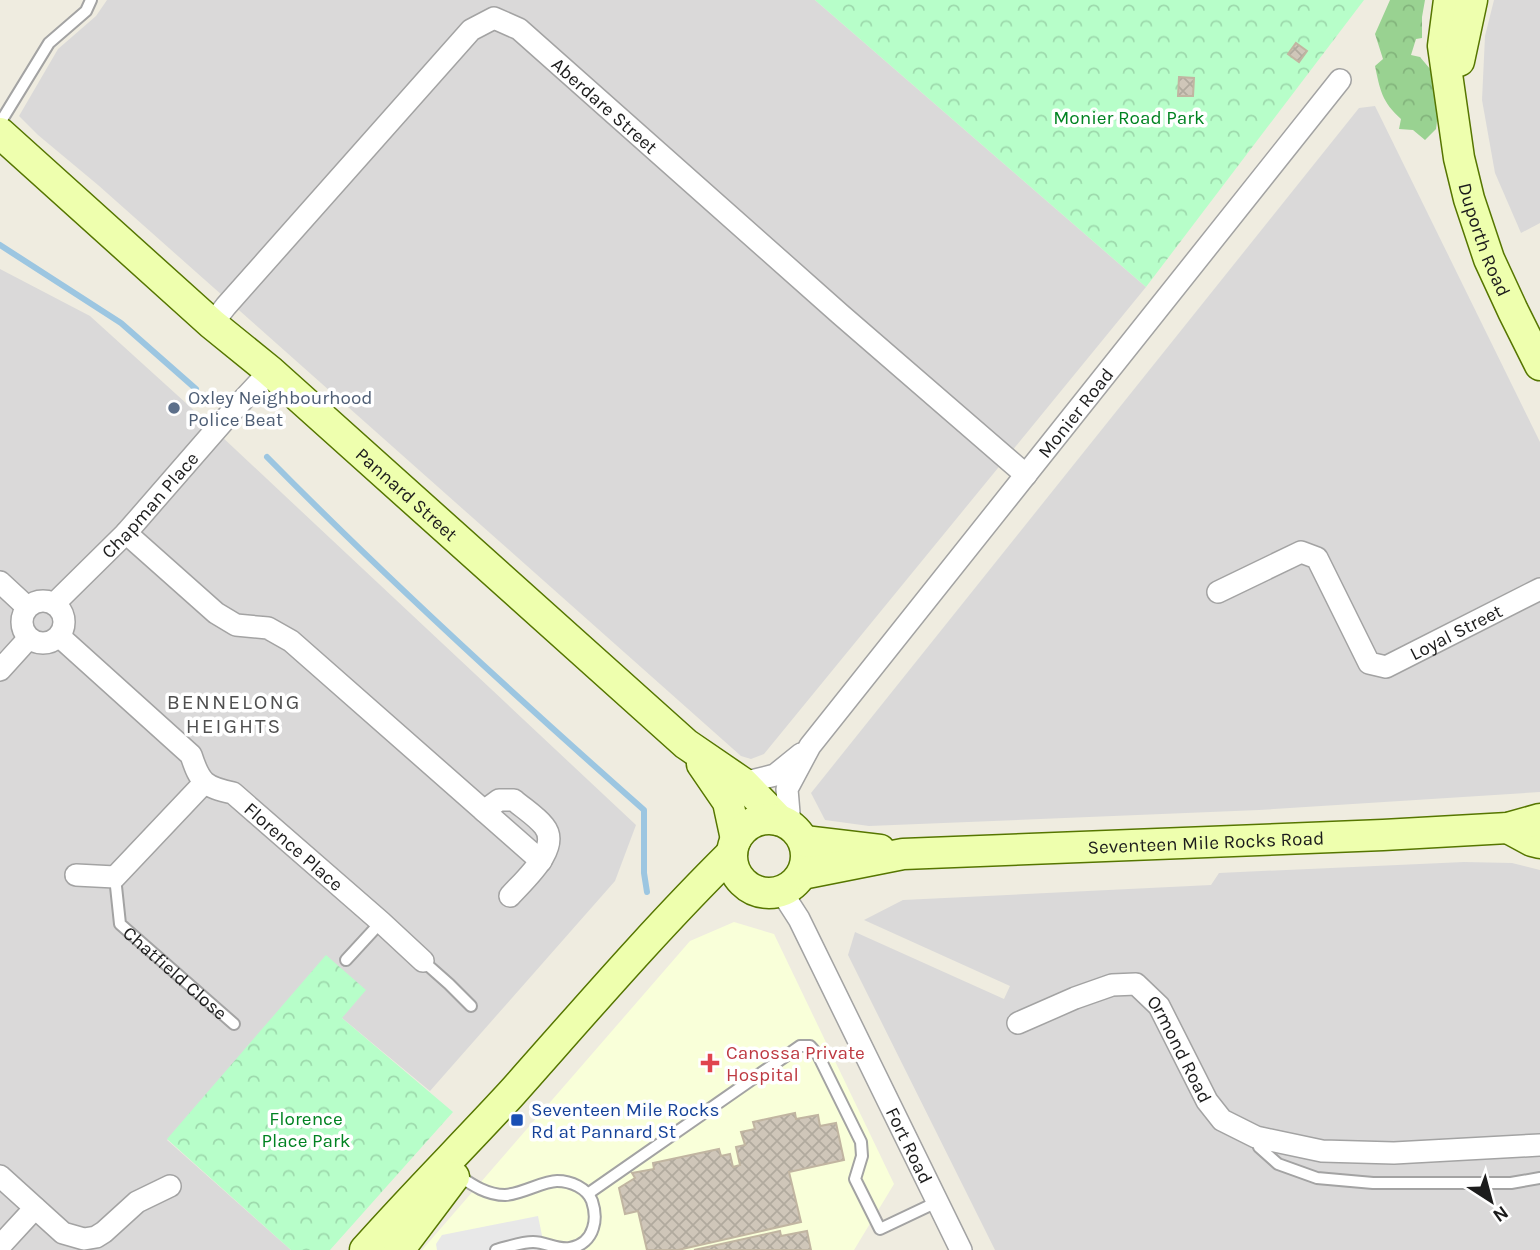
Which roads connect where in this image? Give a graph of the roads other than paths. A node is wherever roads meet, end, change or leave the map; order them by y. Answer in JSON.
{"nodes":[{"id":1,"x":91,"y":0,"type":"edge"},
{"id":2,"x":1449,"y":0,"type":"edge"},
{"id":3,"x":1472,"y":0,"type":"edge"},
{"id":4,"x":1340,"y":80,"type":"dead end"},
{"id":5,"x":1452,"y":106,"type":"junction"},
{"id":6,"x":0,"y":123,"type":"edge"},
{"id":7,"x":0,"y":133,"type":"edge"},
{"id":8,"x":212,"y":324,"type":"junction"},
{"id":9,"x":1540,"y":365,"type":"edge"},
{"id":10,"x":270,"y":371,"type":"junction"},
{"id":11,"x":1026,"y":475,"type":"junction"},
{"id":12,"x":126,"y":533,"type":"junction"},
{"id":13,"x":0,"y":582,"type":"edge"},
{"id":14,"x":1540,"y":589,"type":"edge"},
{"id":15,"x":1218,"y":592,"type":"dead end"},
{"id":16,"x":54,"y":604,"type":"junction"},
{"id":17,"x":27,"y":607,"type":"junction"},
{"id":18,"x":59,"y":636,"type":"junction"},
{"id":19,"x":29,"y":638,"type":"junction"},
{"id":20,"x":0,"y":670,"type":"edge"},
{"id":21,"x":686,"y":744,"type":"junction"},
{"id":22,"x":810,"y":746,"type":"junction"},
{"id":23,"x":204,"y":783,"type":"junction"},
{"id":24,"x":743,"y":783,"type":"junction"},
{"id":25,"x":1540,"y":819,"type":"edge"},
{"id":26,"x":1508,"y":828,"type":"junction"},
{"id":27,"x":791,"y":829,"type":"junction"},
{"id":28,"x":1540,"y":843,"type":"edge"},
{"id":29,"x":903,"y":854,"type":"junction"},
{"id":30,"x":736,"y":857,"type":"junction"},
{"id":31,"x":76,"y":875,"type":"dead end"},
{"id":32,"x":115,"y":877,"type":"junction"},
{"id":33,"x":791,"y":883,"type":"junction"},
{"id":34,"x":510,"y":896,"type":"dead end"},
{"id":35,"x":381,"y":922,"type":"junction"},
{"id":36,"x":346,"y":960,"type":"dead end"},
{"id":37,"x":423,"y":961,"type":"joint"},
{"id":38,"x":471,"y":1006,"type":"dead end"},
{"id":39,"x":1018,"y":1023,"type":"dead end"},
{"id":40,"x":234,"y":1024,"type":"dead end"},
{"id":41,"x":507,"y":1098,"type":"junction"},
{"id":42,"x":1256,"y":1137,"type":"junction"},
{"id":43,"x":1540,"y":1145,"type":"edge"},
{"id":44,"x":456,"y":1174,"type":"junction"},
{"id":45,"x":0,"y":1176,"type":"edge"},
{"id":46,"x":1540,"y":1178,"type":"edge"},
{"id":47,"x":170,"y":1186,"type":"dead end"},
{"id":48,"x":589,"y":1194,"type":"junction"},
{"id":49,"x":937,"y":1202,"type":"junction"},
{"id":50,"x":35,"y":1208,"type":"junction"},
{"id":51,"x":0,"y":1246,"type":"edge"},
{"id":52,"x":365,"y":1250,"type":"edge"},
{"id":53,"x":399,"y":1250,"type":"edge"},
{"id":54,"x":496,"y":1250,"type":"edge"},
{"id":55,"x":961,"y":1250,"type":"edge"}],
"edges":[{"from":1,"to":6,"type":"lane"},
{"from":2,"to":5,"type":"main road"},
{"from":3,"to":5,"type":"main road"},
{"from":4,"to":11,"type":"street","name":"Monier Road"},
{"from":5,"to":9,"type":"main road","name":"Duporth Road"},
{"from":7,"to":8,"type":"main road","name":"Pannard Street"},
{"from":8,"to":10,"type":"main road","name":"Pannard Street"},
{"from":8,"to":11,"type":"street","name":"Aberdare Street"},
{"from":10,"to":12,"type":"street","name":"Chapman Place"},
{"from":10,"to":21,"type":"main road","name":"Pannard Street"},
{"from":11,"to":22,"type":"street","name":"Monier Road"},
{"from":12,"to":16,"type":"street","name":"Chapman Place"},
{"from":12,"to":34,"type":"street"},
{"from":13,"to":17,"type":"street"},
{"from":14,"to":15,"type":"street","name":"Loyal Street"},
{"from":16,"to":17,"type":"street"},
{"from":16,"to":18,"type":"street"},
{"from":17,"to":19,"type":"street"},
{"from":18,"to":19,"type":"street"},
{"from":18,"to":23,"type":"street"},
{"from":19,"to":20,"type":"street"},
{"from":21,"to":24,"type":"main road","name":"Pannard Street"},
{"from":21,"to":30,"type":"main road","name":"Pannard Street"},
{"from":22,"to":24,"type":"street","name":"Monier Road"},
{"from":22,"to":27,"type":"street","name":"Monier Road"},
{"from":23,"to":32,"type":"street"},
{"from":23,"to":35,"type":"street","name":"Florence Place"},
{"from":24,"to":27,"type":"main road","name":"Pannard Street"},
{"from":25,"to":26,"type":"main road","name":"Seventeen Mile Rocks Road"},
{"from":26,"to":28,"type":"main road","name":"Seventeen Mile Rocks Road"},
{"from":26,"to":29,"type":"main road","name":"Seventeen Mile Rocks Road"},
{"from":27,"to":29,"type":"main road","name":"Seventeen Mile Rocks Road"},
{"from":27,"to":30,"type":"main road"},
{"from":27,"to":33,"type":"main road"},
{"from":29,"to":33,"type":"main road","name":"Seventeen Mile Rocks Road"},
{"from":30,"to":33,"type":"main road"},
{"from":30,"to":41,"type":"main road"},
{"from":31,"to":32,"type":"street"},
{"from":32,"to":40,"type":"lane","name":"Chatfield Close"},
{"from":33,"to":49,"type":"street","name":"Fort Road"},
{"from":35,"to":36,"type":"lane"},
{"from":35,"to":37,"type":"street","name":"Florence Place"},
{"from":37,"to":38,"type":"lane","name":"Florence Place"},
{"from":39,"to":42,"type":"street","name":"Ormond Road"},
{"from":41,"to":44,"type":"main road"},
{"from":41,"to":52,"type":"main road"},
{"from":42,"to":43,"type":"street","name":"Ormond Road"},
{"from":42,"to":46,"type":"lane","name":"Ormond Road"},
{"from":44,"to":48,"type":"lane"},
{"from":44,"to":53,"type":"main road"},
{"from":45,"to":50,"type":"street"},
{"from":47,"to":50,"type":"street"},
{"from":48,"to":49,"type":"lane"},
{"from":48,"to":54,"type":"lane"},
{"from":49,"to":55,"type":"street","name":"Fort Road"},
{"from":50,"to":51,"type":"street"}]}
